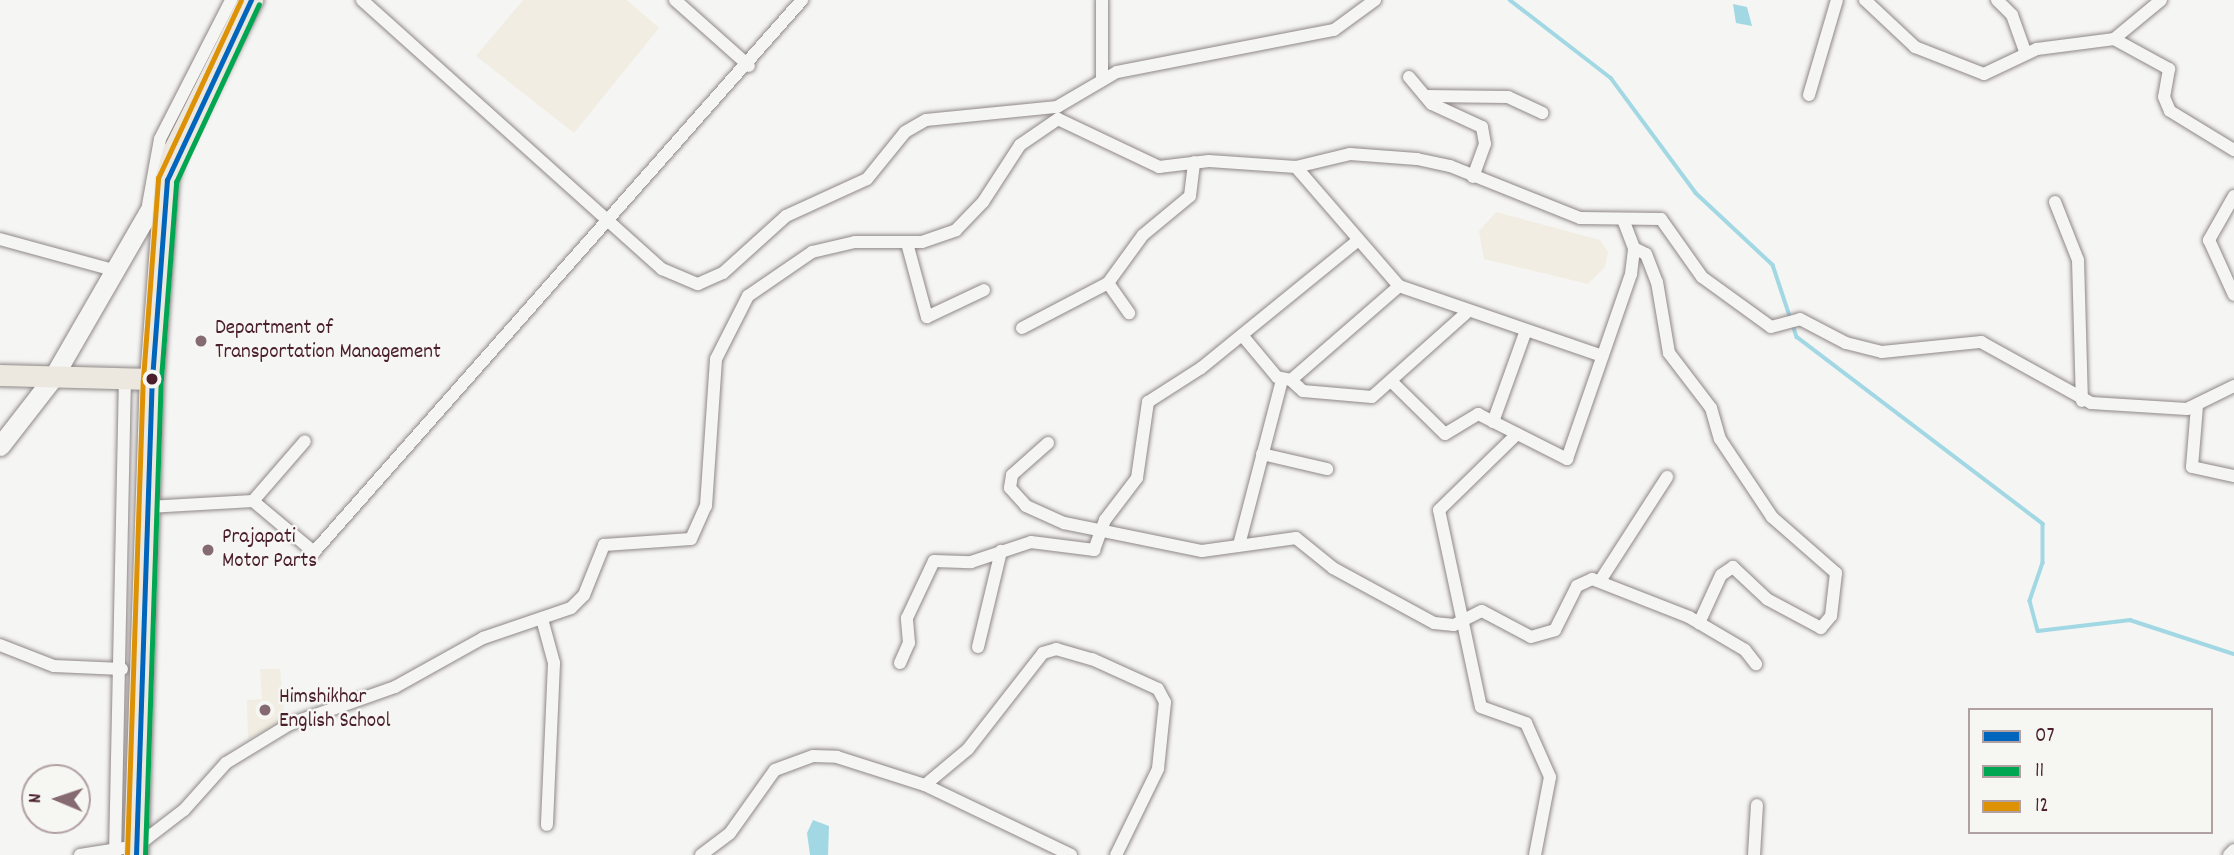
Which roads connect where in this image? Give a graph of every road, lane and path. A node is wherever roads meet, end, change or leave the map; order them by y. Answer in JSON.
{"nodes":[{"id":1,"x":231,"y":0,"type":"edge"},
{"id":2,"x":251,"y":0,"type":"edge"},
{"id":3,"x":675,"y":0,"type":"edge"},
{"id":4,"x":802,"y":0,"type":"edge"},
{"id":5,"x":1102,"y":0,"type":"edge"},
{"id":6,"x":1375,"y":0,"type":"edge"},
{"id":7,"x":1837,"y":0,"type":"edge"},
{"id":8,"x":1865,"y":0,"type":"edge"},
{"id":9,"x":1997,"y":0,"type":"edge"},
{"id":10,"x":2161,"y":0,"type":"edge"},
{"id":11,"x":370,"y":3,"type":"edge"},
{"id":12,"x":2114,"y":39,"type":"junction"},
{"id":13,"x":2026,"y":54,"type":"junction"},
{"id":14,"x":749,"y":66,"type":"junction"},
{"id":15,"x":1409,"y":77,"type":"dead end"},
{"id":16,"x":1102,"y":79,"type":"junction"},
{"id":17,"x":1809,"y":95,"type":"dead end"},
{"id":18,"x":1425,"y":96,"type":"junction"},
{"id":19,"x":1058,"y":113,"type":"junction"},
{"id":20,"x":1542,"y":114,"type":"dead end"},
{"id":21,"x":2234,"y":150,"type":"edge"},
{"id":22,"x":1194,"y":162,"type":"junction"},
{"id":23,"x":1296,"y":167,"type":"junction"},
{"id":24,"x":1473,"y":177,"type":"junction"},
{"id":25,"x":167,"y":180,"type":"junction"},
{"id":26,"x":2234,"y":196,"type":"edge"},
{"id":27,"x":2055,"y":202,"type":"dead end"},
{"id":28,"x":148,"y":209,"type":"junction"},
{"id":29,"x":1623,"y":220,"type":"junction"},
{"id":30,"x":607,"y":221,"type":"junction"},
{"id":31,"x":0,"y":239,"type":"edge"},
{"id":32,"x":1357,"y":241,"type":"junction"},
{"id":33,"x":906,"y":243,"type":"junction"},
{"id":34,"x":1634,"y":248,"type":"junction"},
{"id":35,"x":113,"y":270,"type":"junction"},
{"id":36,"x":1108,"y":283,"type":"junction"},
{"id":37,"x":1399,"y":286,"type":"junction"},
{"id":38,"x":985,"y":290,"type":"dead end"},
{"id":39,"x":2234,"y":295,"type":"edge"},
{"id":40,"x":1129,"y":313,"type":"dead end"},
{"id":41,"x":1465,"y":314,"type":"junction"},
{"id":42,"x":1022,"y":328,"type":"dead end"},
{"id":43,"x":1525,"y":333,"type":"junction"},
{"id":44,"x":1242,"y":335,"type":"junction"},
{"id":45,"x":1602,"y":356,"type":"junction"},
{"id":46,"x":0,"y":375,"type":"edge"},
{"id":47,"x":52,"y":379,"type":"junction"},
{"id":48,"x":152,"y":379,"type":"junction"},
{"id":49,"x":1287,"y":380,"type":"junction"},
{"id":50,"x":125,"y":382,"type":"junction"},
{"id":51,"x":1392,"y":382,"type":"junction"},
{"id":52,"x":2234,"y":386,"type":"edge"},
{"id":53,"x":2082,"y":401,"type":"junction"},
{"id":54,"x":2197,"y":406,"type":"junction"},
{"id":55,"x":1493,"y":422,"type":"junction"},
{"id":56,"x":1517,"y":434,"type":"junction"},
{"id":57,"x":305,"y":441,"type":"dead end"},
{"id":58,"x":1048,"y":443,"type":"dead end"},
{"id":59,"x":0,"y":446,"type":"edge"},
{"id":60,"x":1262,"y":454,"type":"junction"},
{"id":61,"x":138,"y":466,"type":"junction"},
{"id":62,"x":1327,"y":469,"type":"dead end"},
{"id":63,"x":2234,"y":476,"type":"edge"},
{"id":64,"x":1667,"y":477,"type":"dead end"},
{"id":65,"x":253,"y":501,"type":"junction"},
{"id":66,"x":148,"y":507,"type":"junction"},
{"id":67,"x":1098,"y":533,"type":"junction"},
{"id":68,"x":1239,"y":545,"type":"junction"},
{"id":69,"x":1001,"y":551,"type":"junction"},
{"id":70,"x":1600,"y":581,"type":"junction"},
{"id":71,"x":542,"y":619,"type":"junction"},
{"id":72,"x":1462,"y":622,"type":"junction"},
{"id":73,"x":1699,"y":623,"type":"junction"},
{"id":74,"x":0,"y":645,"type":"edge"},
{"id":75,"x":978,"y":647,"type":"dead end"},
{"id":76,"x":900,"y":663,"type":"dead end"},
{"id":77,"x":1756,"y":664,"type":"dead end"},
{"id":78,"x":122,"y":669,"type":"junction"},
{"id":79,"x":925,"y":785,"type":"junction"},
{"id":80,"x":1757,"y":805,"type":"dead end"},
{"id":81,"x":547,"y":825,"type":"dead end"},
{"id":82,"x":2234,"y":850,"type":"edge"},
{"id":83,"x":126,"y":851,"type":"edge"},
{"id":84,"x":80,"y":855,"type":"edge"},
{"id":85,"x":701,"y":855,"type":"edge"},
{"id":86,"x":1071,"y":855,"type":"edge"},
{"id":87,"x":1116,"y":855,"type":"edge"},
{"id":88,"x":1535,"y":855,"type":"edge"},
{"id":89,"x":1754,"y":855,"type":"edge"},
{"id":90,"x":2229,"y":855,"type":"edge"}],
"edges":[{"from":1,"to":28,"type":"street"},
{"from":2,"to":25,"type":"highway"},
{"from":3,"to":14,"type":"street"},
{"from":4,"to":14,"type":"street"},
{"from":5,"to":16,"type":"street"},
{"from":6,"to":16,"type":"street"},
{"from":7,"to":17,"type":"street"},
{"from":8,"to":13,"type":"street"},
{"from":9,"to":13,"type":"street"},
{"from":10,"to":12,"type":"street"},
{"from":11,"to":30,"type":"street"},
{"from":12,"to":13,"type":"street"},
{"from":12,"to":21,"type":"street"},
{"from":14,"to":30,"type":"street"},
{"from":15,"to":18,"type":"street"},
{"from":16,"to":19,"type":"street"},
{"from":18,"to":20,"type":"street"},
{"from":18,"to":24,"type":"street"},
{"from":19,"to":22,"type":"street"},
{"from":19,"to":30,"type":"street"},
{"from":19,"to":33,"type":"street"},
{"from":22,"to":23,"type":"street"},
{"from":22,"to":36,"type":"street"},
{"from":23,"to":24,"type":"street"},
{"from":23,"to":32,"type":"street"},
{"from":24,"to":29,"type":"street"},
{"from":25,"to":28,"type":"main road"},
{"from":25,"to":48,"type":"highway"},
{"from":26,"to":39,"type":"street"},
{"from":27,"to":53,"type":"street"},
{"from":28,"to":35,"type":"main road"},
{"from":29,"to":34,"type":"street"},
{"from":29,"to":53,"type":"street"},
{"from":30,"to":65,"type":"street"},
{"from":31,"to":35,"type":"street"},
{"from":32,"to":37,"type":"street"},
{"from":32,"to":44,"type":"street"},
{"from":33,"to":38,"type":"street"},
{"from":33,"to":71,"type":"street"},
{"from":34,"to":45,"type":"street"},
{"from":34,"to":73,"type":"street"},
{"from":35,"to":47,"type":"main road"},
{"from":36,"to":40,"type":"street"},
{"from":36,"to":42,"type":"street"},
{"from":37,"to":41,"type":"street"},
{"from":37,"to":49,"type":"street"},
{"from":41,"to":43,"type":"street"},
{"from":41,"to":51,"type":"street"},
{"from":43,"to":45,"type":"street"},
{"from":43,"to":55,"type":"street"},
{"from":44,"to":49,"type":"street"},
{"from":44,"to":67,"type":"street"},
{"from":45,"to":56,"type":"street"},
{"from":46,"to":47,"type":"main road"},
{"from":47,"to":50,"type":"main road"},
{"from":47,"to":59,"type":"main road"},
{"from":48,"to":50,"type":"main road"},
{"from":48,"to":61,"type":"highway"},
{"from":49,"to":51,"type":"street"},
{"from":49,"to":60,"type":"street"},
{"from":50,"to":61,"type":"street"},
{"from":51,"to":55,"type":"street"},
{"from":52,"to":54,"type":"street"},
{"from":53,"to":54,"type":"street"},
{"from":54,"to":63,"type":"street"},
{"from":55,"to":56,"type":"street"},
{"from":56,"to":72,"type":"street"},
{"from":57,"to":65,"type":"street"},
{"from":58,"to":67,"type":"street"},
{"from":60,"to":62,"type":"street"},
{"from":60,"to":68,"type":"street"},
{"from":61,"to":66,"type":"highway"},
{"from":61,"to":78,"type":"street"},
{"from":64,"to":70,"type":"street"},
{"from":65,"to":66,"type":"street"},
{"from":66,"to":83,"type":"highway"},
{"from":67,"to":68,"type":"street"},
{"from":67,"to":69,"type":"street"},
{"from":68,"to":72,"type":"street"},
{"from":69,"to":75,"type":"street"},
{"from":69,"to":76,"type":"street"},
{"from":70,"to":72,"type":"street"},
{"from":70,"to":73,"type":"street"},
{"from":71,"to":81,"type":"street"},
{"from":71,"to":83,"type":"street"},
{"from":72,"to":88,"type":"street"},
{"from":73,"to":77,"type":"street"},
{"from":74,"to":78,"type":"street"},
{"from":78,"to":83,"type":"street"},
{"from":79,"to":85,"type":"street"},
{"from":79,"to":86,"type":"street"},
{"from":79,"to":87,"type":"street"},
{"from":80,"to":89,"type":"street"},
{"from":82,"to":90,"type":"street"},
{"from":83,"to":84,"type":"street"}]}
